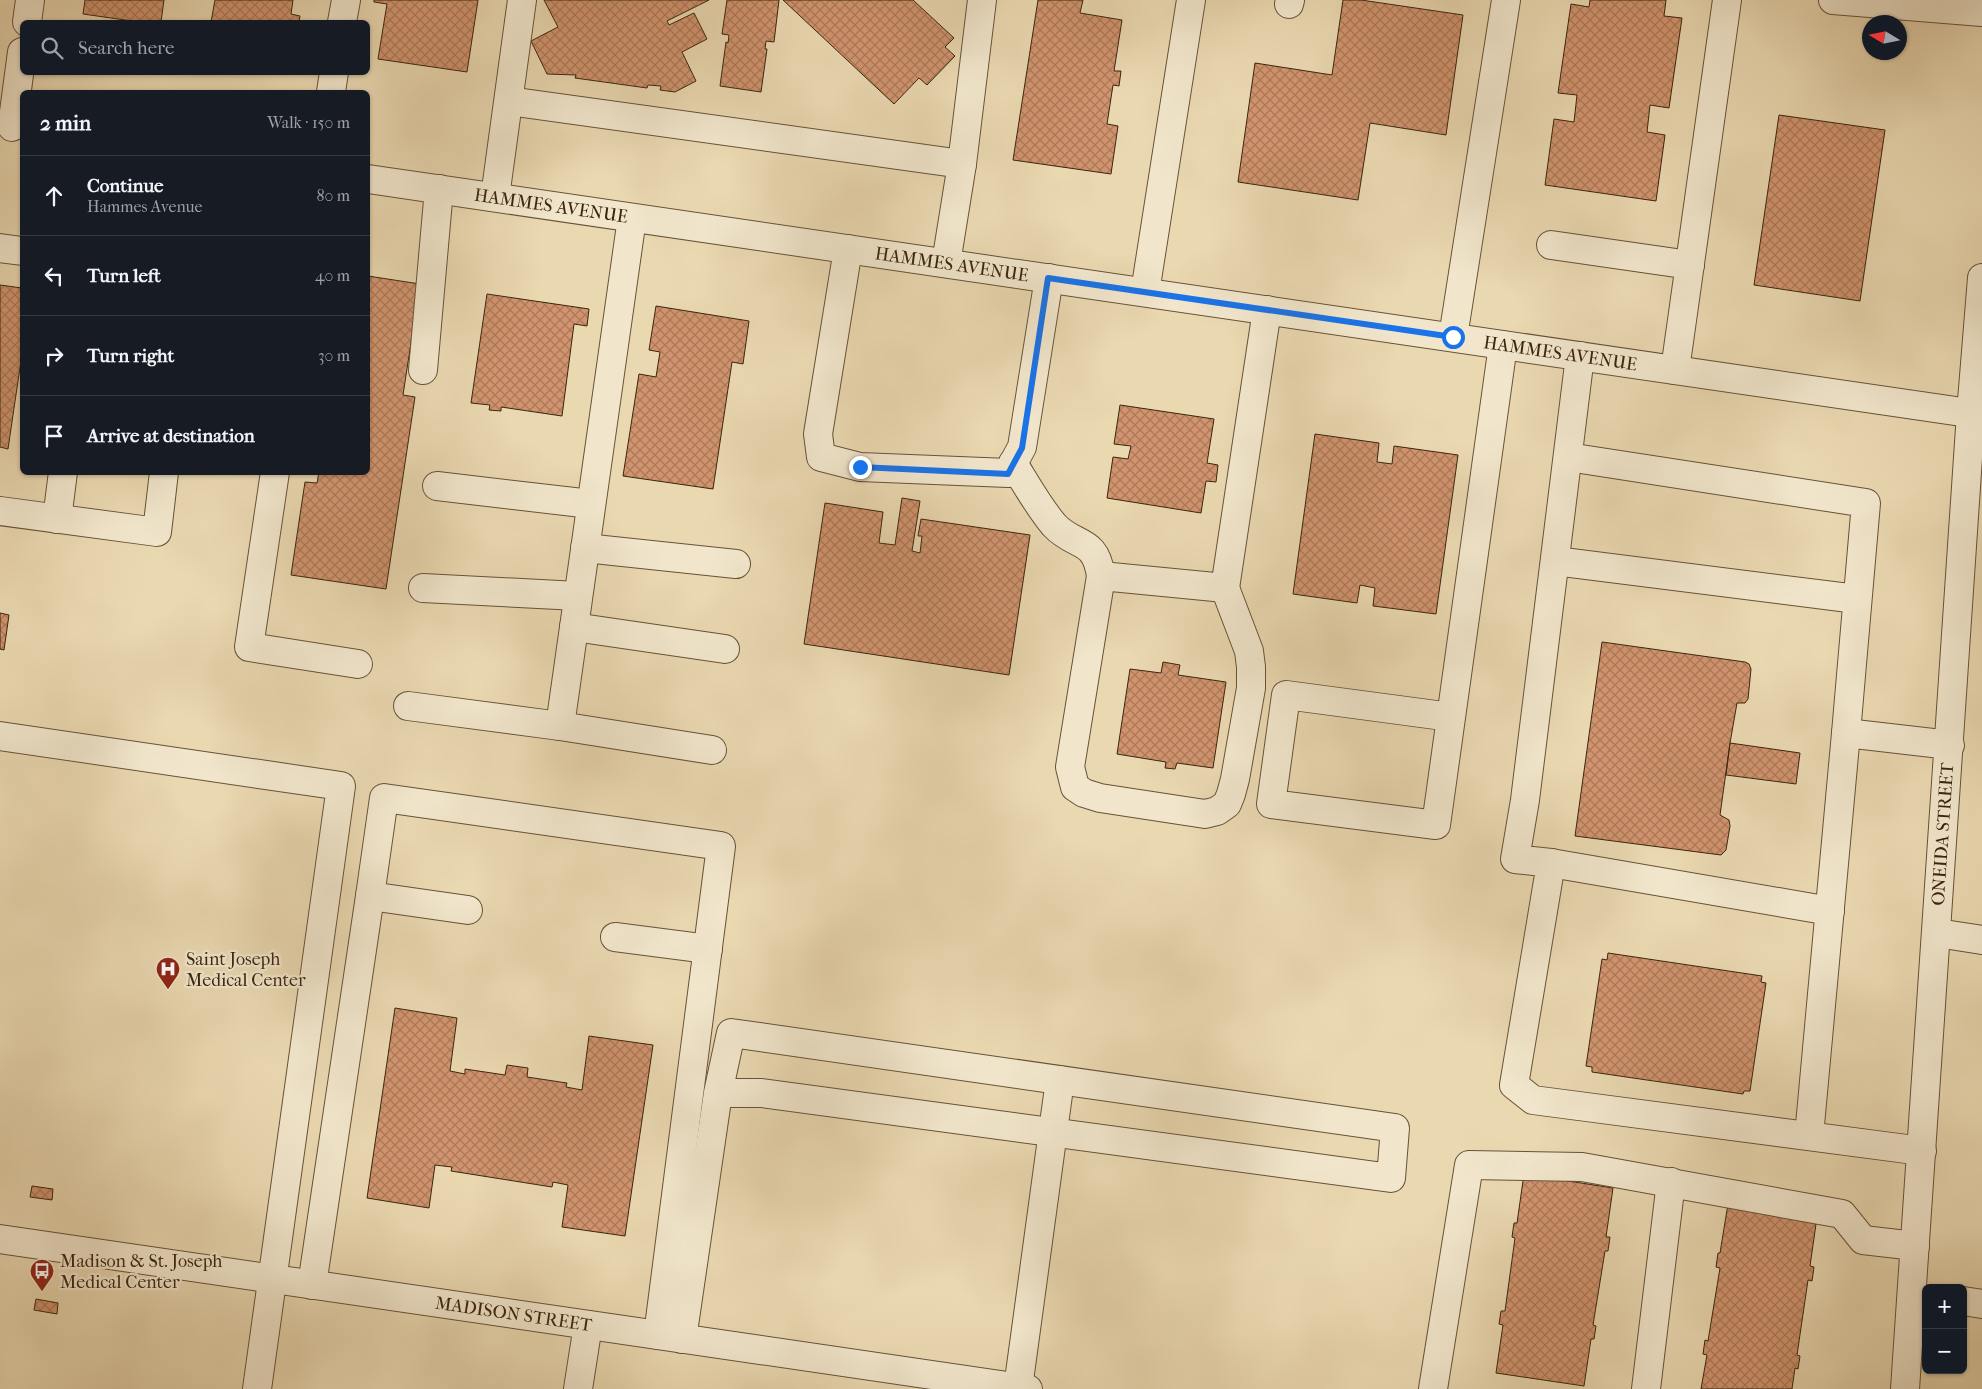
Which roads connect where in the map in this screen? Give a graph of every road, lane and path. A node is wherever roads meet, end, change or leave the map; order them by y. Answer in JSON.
{"nodes":[{"id":1,"x":30,"y":0,"type":"edge"},
{"id":2,"x":346,"y":0,"type":"edge"},
{"id":3,"x":522,"y":0,"type":"edge"},
{"id":4,"x":982,"y":0,"type":"edge"},
{"id":5,"x":1191,"y":0,"type":"edge"},
{"id":6,"x":1506,"y":0,"type":"edge"},
{"id":7,"x":1727,"y":0,"type":"edge"},
{"id":8,"x":1833,"y":0,"type":"edge"},
{"id":9,"x":1982,"y":12,"type":"edge"},
{"id":10,"x":27,"y":20,"type":"edge"},
{"id":11,"x":342,"y":20,"type":"edge"},
{"id":12,"x":20,"y":67,"type":"edge"},
{"id":13,"x":334,"y":75,"type":"edge"},
{"id":14,"x":331,"y":90,"type":"edge"},
{"id":15,"x":509,"y":101,"type":"junction"},
{"id":16,"x":12,"y":127,"type":"edge"},
{"id":17,"x":962,"y":164,"type":"junction"},
{"id":18,"x":370,"y":179,"type":"edge"},
{"id":19,"x":439,"y":189,"type":"junction"},
{"id":20,"x":495,"y":197,"type":"junction"},
{"id":21,"x":632,"y":218,"type":"junction"},
{"id":22,"x":1551,"y":245,"type":"dead end"},
{"id":23,"x":0,"y":248,"type":"edge"},
{"id":24,"x":848,"y":249,"type":"junction"},
{"id":25,"x":20,"y":251,"type":"edge"},
{"id":26,"x":946,"y":264,"type":"junction"},
{"id":27,"x":1690,"y":265,"type":"junction"},
{"id":28,"x":1048,"y":278,"type":"junction"},
{"id":29,"x":1982,"y":278,"type":"edge"},
{"id":30,"x":1144,"y":292,"type":"junction"},
{"id":31,"x":1267,"y":310,"type":"junction"},
{"id":32,"x":1453,"y":337,"type":"junction"},
{"id":33,"x":1503,"y":345,"type":"junction"},
{"id":34,"x":1580,"y":356,"type":"junction"},
{"id":35,"x":423,"y":370,"type":"dead end"},
{"id":36,"x":1675,"y":370,"type":"junction"},
{"id":37,"x":1976,"y":414,"type":"edge"},
{"id":38,"x":1568,"y":457,"type":"junction"},
{"id":39,"x":1013,"y":463,"type":"junction"},
{"id":40,"x":63,"y":475,"type":"edge"},
{"id":41,"x":164,"y":475,"type":"edge"},
{"id":42,"x":275,"y":475,"type":"edge"},
{"id":43,"x":437,"y":486,"type":"dead end"},
{"id":44,"x":592,"y":504,"type":"junction"},
{"id":45,"x":0,"y":511,"type":"edge"},
{"id":46,"x":56,"y":519,"type":"junction"},
{"id":47,"x":585,"y":548,"type":"junction"},
{"id":48,"x":1555,"y":561,"type":"junction"},
{"id":49,"x":736,"y":564,"type":"dead end"},
{"id":50,"x":1101,"y":576,"type":"junction"},
{"id":51,"x":423,"y":588,"type":"dead end"},
{"id":52,"x":1225,"y":588,"type":"junction"},
{"id":53,"x":578,"y":596,"type":"junction"},
{"id":54,"x":1858,"y":599,"type":"junction"},
{"id":55,"x":574,"y":628,"type":"junction"},
{"id":56,"x":725,"y":649,"type":"dead end"},
{"id":57,"x":358,"y":664,"type":"dead end"},
{"id":58,"x":408,"y":706,"type":"dead end"},
{"id":59,"x":1451,"y":717,"type":"junction"},
{"id":60,"x":560,"y":726,"type":"junction"},
{"id":61,"x":1846,"y":733,"type":"junction"},
{"id":62,"x":0,"y":736,"type":"edge"},
{"id":63,"x":1950,"y":745,"type":"junction"},
{"id":64,"x":712,"y":750,"type":"dead end"},
{"id":65,"x":1551,"y":862,"type":"junction"},
{"id":66,"x":370,"y":896,"type":"junction"},
{"id":67,"x":468,"y":910,"type":"dead end"},
{"id":68,"x":1830,"y":911,"type":"junction"},
{"id":69,"x":1936,"y":933,"type":"junction"},
{"id":70,"x":615,"y":937,"type":"dead end"},
{"id":71,"x":1982,"y":940,"type":"edge"},
{"id":72,"x":708,"y":949,"type":"junction"},
{"id":73,"x":1060,"y":1080,"type":"junction"},
{"id":74,"x":718,"y":1093,"type":"junction"},
{"id":75,"x":1052,"y":1131,"type":"junction"},
{"id":76,"x":1809,"y":1136,"type":"junction"},
{"id":77,"x":1922,"y":1151,"type":"junction"},
{"id":78,"x":1671,"y":1182,"type":"junction"},
{"id":79,"x":0,"y":1239,"type":"edge"},
{"id":80,"x":1915,"y":1246,"type":"junction"},
{"id":81,"x":272,"y":1279,"type":"junction"},
{"id":82,"x":312,"y":1285,"type":"junction"},
{"id":83,"x":1919,"y":1295,"type":"edge"},
{"id":84,"x":1967,"y":1302,"type":"edge"},
{"id":85,"x":1982,"y":1304,"type":"edge"},
{"id":86,"x":588,"y":1325,"type":"junction"},
{"id":87,"x":670,"y":1337,"type":"junction"},
{"id":88,"x":889,"y":1379,"type":"edge"},
{"id":89,"x":1023,"y":1388,"type":"edge"},
{"id":90,"x":258,"y":1389,"type":"edge"},
{"id":91,"x":578,"y":1389,"type":"edge"},
{"id":92,"x":1433,"y":1389,"type":"edge"},
{"id":93,"x":1646,"y":1389,"type":"edge"},
{"id":94,"x":1905,"y":1389,"type":"edge"}],
"edges":[{"from":1,"to":10,"type":"street"},
{"from":2,"to":11,"type":"street"},
{"from":3,"to":15,"type":"street"},
{"from":4,"to":17,"type":"street"},
{"from":5,"to":30,"type":"street"},
{"from":6,"to":32,"type":"street"},
{"from":7,"to":27,"type":"street"},
{"from":8,"to":9,"type":"street"},
{"from":12,"to":16,"type":"street"},
{"from":13,"to":14,"type":"street"},
{"from":15,"to":17,"type":"street"},
{"from":15,"to":20,"type":"street"},
{"from":17,"to":26,"type":"street"},
{"from":18,"to":19,"type":"street","name":"HAMMES AVENUE"},
{"from":19,"to":20,"type":"street","name":"HAMMES AVENUE"},
{"from":19,"to":35,"type":"street"},
{"from":20,"to":21,"type":"street","name":"HAMMES AVENUE"},
{"from":21,"to":24,"type":"street","name":"HAMMES AVENUE"},
{"from":21,"to":44,"type":"street"},
{"from":22,"to":27,"type":"street"},
{"from":23,"to":25,"type":"street"},
{"from":24,"to":26,"type":"street","name":"HAMMES AVENUE"},
{"from":24,"to":39,"type":"street"},
{"from":26,"to":28,"type":"street","name":"HAMMES AVENUE"},
{"from":27,"to":36,"type":"street"},
{"from":28,"to":30,"type":"street","name":"HAMMES AVENUE"},
{"from":28,"to":39,"type":"street"},
{"from":29,"to":37,"type":"street","name":"ONEIDA STREET"},
{"from":30,"to":31,"type":"street","name":"HAMMES AVENUE"},
{"from":31,"to":32,"type":"street","name":"HAMMES AVENUE"},
{"from":31,"to":52,"type":"street"},
{"from":32,"to":33,"type":"street","name":"HAMMES AVENUE"},
{"from":33,"to":34,"type":"street","name":"HAMMES AVENUE"},
{"from":33,"to":59,"type":"street"},
{"from":34,"to":36,"type":"street","name":"HAMMES AVENUE"},
{"from":34,"to":38,"type":"street"},
{"from":36,"to":37,"type":"street","name":"HAMMES AVENUE"},
{"from":37,"to":63,"type":"street","name":"ONEIDA STREET"},
{"from":38,"to":48,"type":"street"},
{"from":38,"to":54,"type":"street"},
{"from":39,"to":50,"type":"street"},
{"from":40,"to":46,"type":"street"},
{"from":41,"to":46,"type":"street"},
{"from":42,"to":57,"type":"street"},
{"from":43,"to":44,"type":"street"},
{"from":44,"to":47,"type":"street"},
{"from":45,"to":46,"type":"street"},
{"from":47,"to":49,"type":"street"},
{"from":47,"to":53,"type":"street"},
{"from":48,"to":54,"type":"street"},
{"from":48,"to":65,"type":"street"},
{"from":50,"to":52,"type":"street"},
{"from":50,"to":52,"type":"street"},
{"from":51,"to":53,"type":"street"},
{"from":53,"to":55,"type":"street"},
{"from":54,"to":61,"type":"street"},
{"from":55,"to":56,"type":"street"},
{"from":55,"to":60,"type":"street"},
{"from":58,"to":60,"type":"street"},
{"from":59,"to":59,"type":"street"},
{"from":60,"to":64,"type":"street"},
{"from":61,"to":63,"type":"street"},
{"from":61,"to":68,"type":"street"},
{"from":62,"to":81,"type":"street"},
{"from":63,"to":69,"type":"street","name":"ONEIDA STREET"},
{"from":65,"to":68,"type":"street"},
{"from":65,"to":76,"type":"street"},
{"from":66,"to":67,"type":"street"},
{"from":66,"to":72,"type":"street"},
{"from":66,"to":82,"type":"street"},
{"from":68,"to":76,"type":"street"},
{"from":69,"to":71,"type":"street"},
{"from":69,"to":77,"type":"street","name":"ONEIDA STREET"},
{"from":70,"to":72,"type":"street"},
{"from":72,"to":87,"type":"street"},
{"from":73,"to":74,"type":"street"},
{"from":73,"to":75,"type":"street"},
{"from":73,"to":75,"type":"street"},
{"from":74,"to":75,"type":"street"},
{"from":74,"to":87,"type":"street"},
{"from":75,"to":89,"type":"street"},
{"from":76,"to":77,"type":"street"},
{"from":77,"to":80,"type":"street","name":"ONEIDA STREET"},
{"from":78,"to":80,"type":"street"},
{"from":78,"to":92,"type":"street"},
{"from":78,"to":93,"type":"street"},
{"from":79,"to":81,"type":"street","name":"MADISON STREET"},
{"from":80,"to":83,"type":"street","name":"ONEIDA STREET"},
{"from":81,"to":82,"type":"street","name":"MADISON STREET"},
{"from":81,"to":90,"type":"street"},
{"from":82,"to":86,"type":"street","name":"MADISON STREET"},
{"from":83,"to":94,"type":"street","name":"ONEIDA STREET"},
{"from":84,"to":85,"type":"street"},
{"from":86,"to":87,"type":"street","name":"MADISON STREET"},
{"from":86,"to":91,"type":"street"},
{"from":87,"to":88,"type":"street","name":"MADISON STREET"},
{"from":88,"to":89,"type":"street","name":"MADISON STREET"}]}
